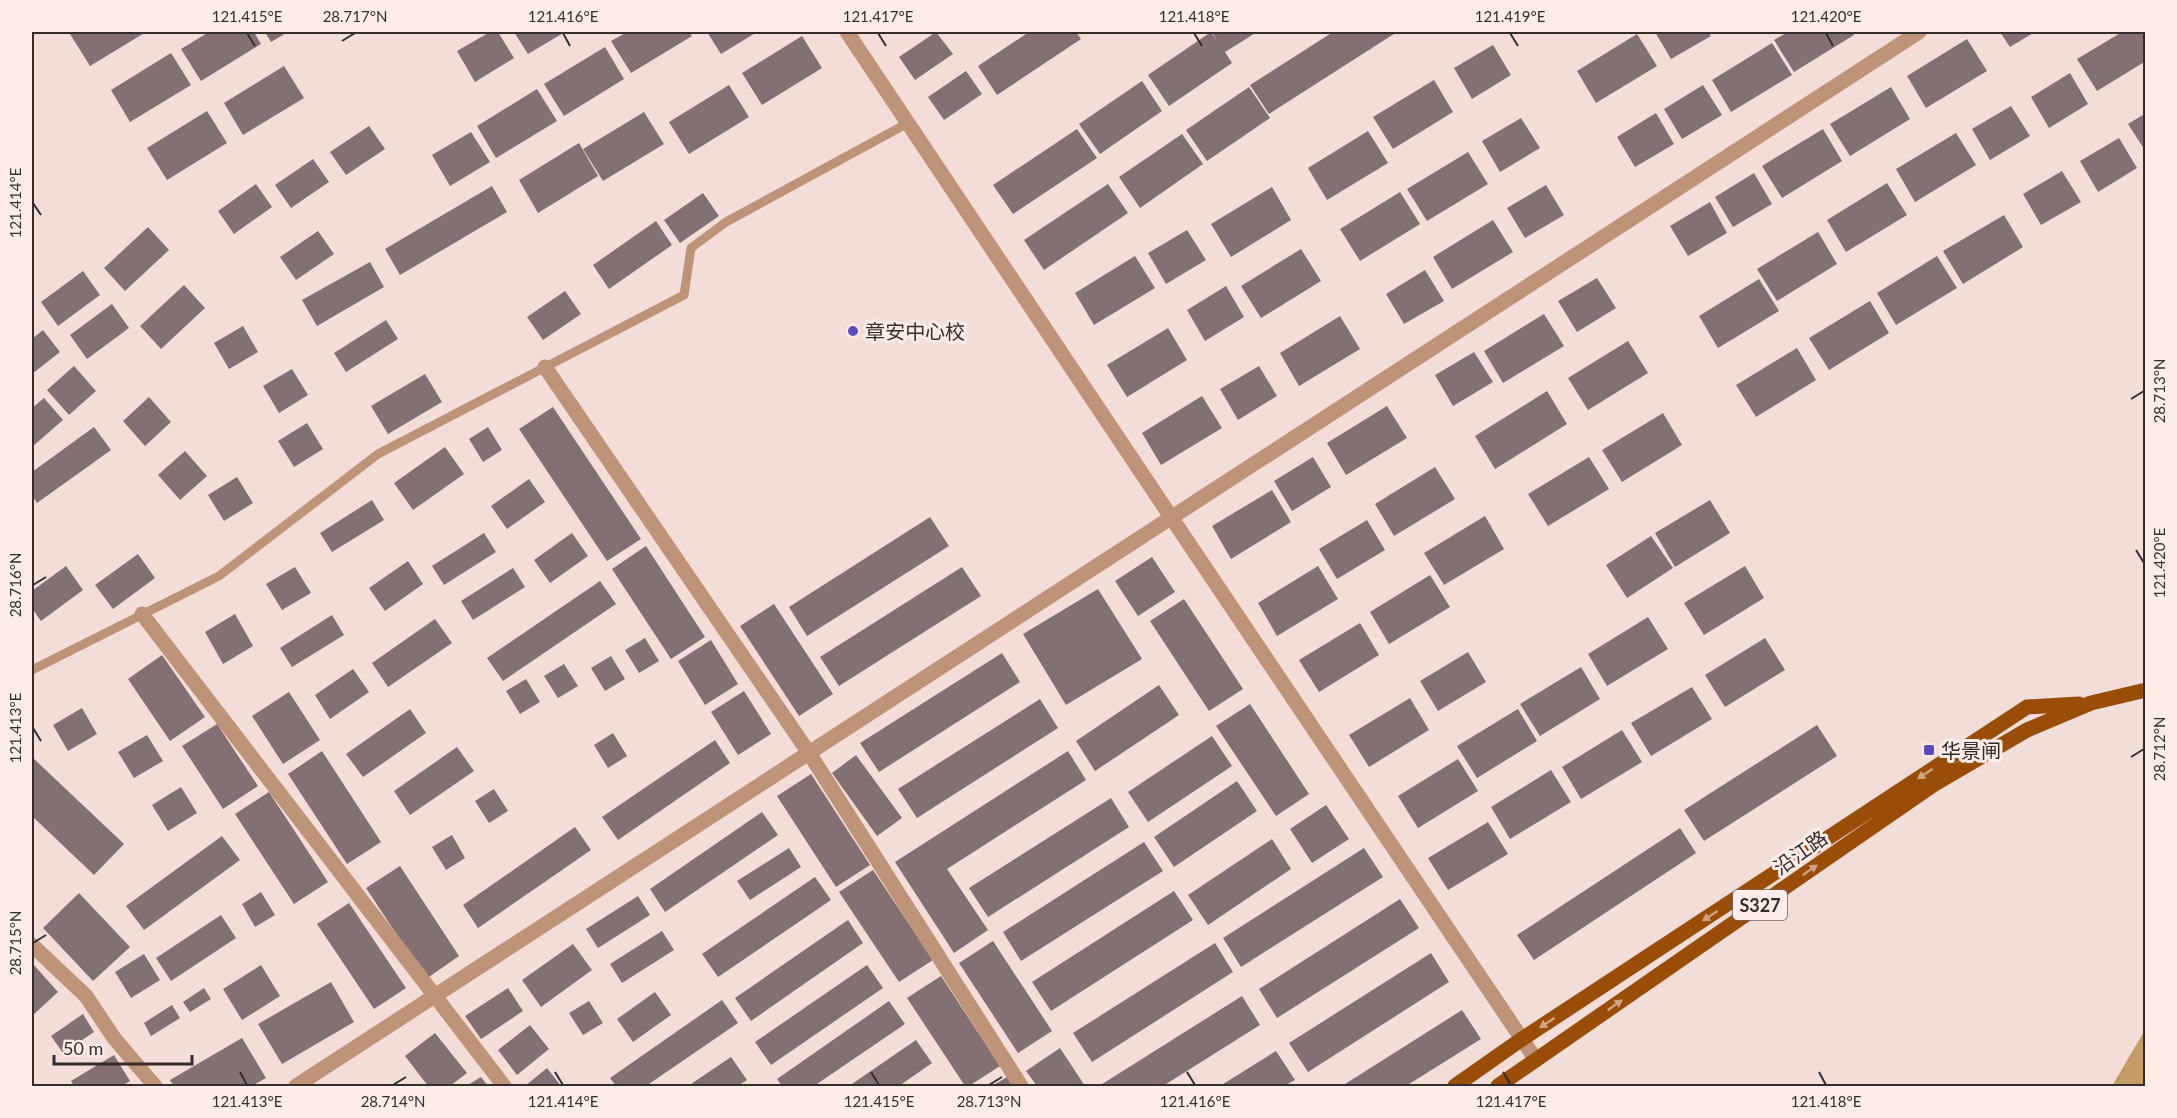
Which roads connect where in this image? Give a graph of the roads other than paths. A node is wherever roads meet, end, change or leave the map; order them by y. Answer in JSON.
{"nodes":[{"id":1,"x":847,"y":32,"type":"edge"},
{"id":2,"x":1919,"y":32,"type":"edge"},
{"id":3,"x":908,"y":123,"type":"junction"},
{"id":4,"x":545,"y":367,"type":"junction"},
{"id":5,"x":1171,"y":517,"type":"junction"},
{"id":6,"x":142,"y":614,"type":"junction"},
{"id":7,"x":32,"y":670,"type":"edge"},
{"id":8,"x":2145,"y":690,"type":"edge"},
{"id":9,"x":2091,"y":703,"type":"junction"},
{"id":10,"x":809,"y":753,"type":"junction"},
{"id":11,"x":32,"y":945,"type":"edge"},
{"id":12,"x":435,"y":996,"type":"junction"},
{"id":13,"x":1522,"y":1039,"type":"junction"},
{"id":14,"x":1536,"y":1060,"type":"junction"},
{"id":15,"x":155,"y":1086,"type":"edge"},
{"id":16,"x":296,"y":1086,"type":"edge"},
{"id":17,"x":504,"y":1086,"type":"edge"},
{"id":18,"x":1021,"y":1086,"type":"edge"},
{"id":19,"x":1455,"y":1086,"type":"edge"},
{"id":20,"x":1498,"y":1086,"type":"edge"}],
"edges":[{"from":1,"to":3,"type":"street"},
{"from":2,"to":5,"type":"street"},
{"from":3,"to":4,"type":"lane"},
{"from":3,"to":5,"type":"street"},
{"from":4,"to":6,"type":"lane"},
{"from":4,"to":10,"type":"street"},
{"from":5,"to":10,"type":"street"},
{"from":5,"to":13,"type":"street"},
{"from":6,"to":7,"type":"lane"},
{"from":6,"to":12,"type":"street"},
{"from":8,"to":9,"type":"main road","name":"沿江路","number":"S327"},
{"from":9,"to":13,"type":"main road","name":"沿江路","one_way":true},
{"from":14,"to":9,"type":"main road","name":"沿江路","number":"S327","one_way":true},
{"from":10,"to":12,"type":"street"},
{"from":10,"to":18,"type":"street"},
{"from":11,"to":15,"type":"street"},
{"from":12,"to":16,"type":"street"},
{"from":12,"to":17,"type":"street"},
{"from":13,"to":14,"type":"street"},
{"from":13,"to":19,"type":"main road","name":"沿江路"},
{"from":14,"to":20,"type":"main road","name":"沿江路","number":"S327"}]}
